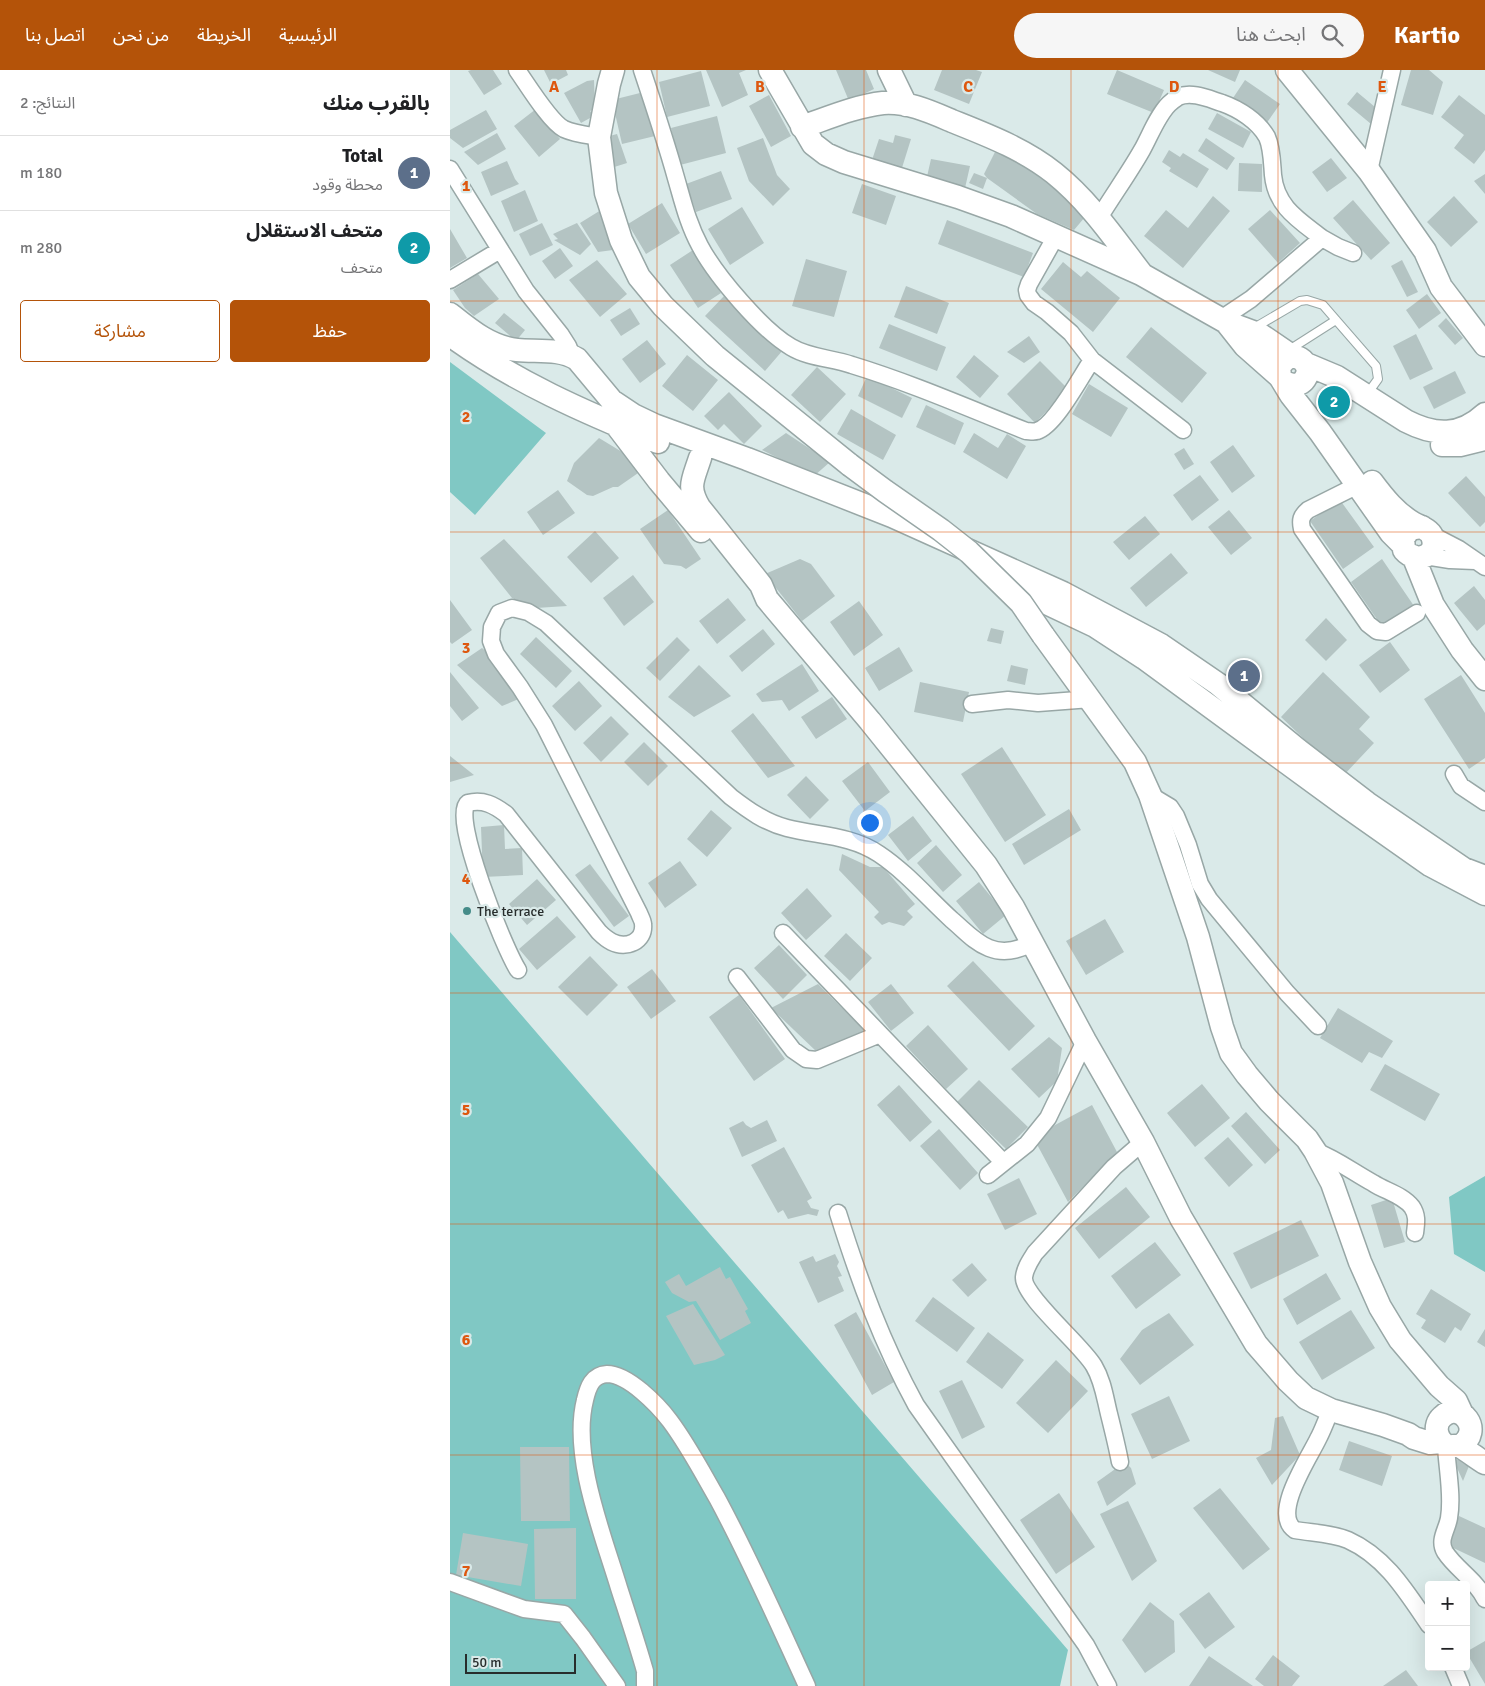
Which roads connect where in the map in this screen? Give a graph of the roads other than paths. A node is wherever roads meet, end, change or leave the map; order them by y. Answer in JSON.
{"nodes":[{"id":1,"x":517,"y":70,"type":"edge"},
{"id":2,"x":613,"y":70,"type":"edge"},
{"id":3,"x":642,"y":70,"type":"edge"},
{"id":4,"x":770,"y":70,"type":"edge"},
{"id":5,"x":889,"y":70,"type":"edge"},
{"id":6,"x":1287,"y":70,"type":"edge"},
{"id":7,"x":1392,"y":70,"type":"edge"},
{"id":8,"x":906,"y":105,"type":"junction"},
{"id":9,"x":802,"y":126,"type":"junction"},
{"id":10,"x":599,"y":137,"type":"junction"},
{"id":11,"x":450,"y":168,"type":"edge"},
{"id":12,"x":1369,"y":171,"type":"junction"},
{"id":13,"x":1104,"y":225,"type":"junction"},
{"id":14,"x":1056,"y":236,"type":"junction"},
{"id":15,"x":1322,"y":238,"type":"junction"},
{"id":16,"x":500,"y":250,"type":"junction"},
{"id":17,"x":1425,"y":251,"type":"junction"},
{"id":18,"x":1353,"y":253,"type":"dead end"},
{"id":19,"x":1093,"y":254,"type":"junction"},
{"id":20,"x":1142,"y":274,"type":"junction"},
{"id":21,"x":450,"y":280,"type":"edge"},
{"id":22,"x":450,"y":314,"type":"edge"},
{"id":23,"x":1336,"y":320,"type":"junction"},
{"id":24,"x":1223,"y":321,"type":"junction"},
{"id":25,"x":1485,"y":321,"type":"edge"},
{"id":26,"x":1250,"y":330,"type":"junction"},
{"id":27,"x":450,"y":335,"type":"edge"},
{"id":28,"x":1485,"y":346,"type":"edge"},
{"id":29,"x":540,"y":351,"type":"junction"},
{"id":30,"x":572,"y":356,"type":"junction"},
{"id":31,"x":1092,"y":360,"type":"junction"},
{"id":32,"x":1294,"y":370,"type":"junction"},
{"id":33,"x":531,"y":384,"type":"junction"},
{"id":34,"x":1366,"y":395,"type":"junction"},
{"id":35,"x":1485,"y":414,"type":"edge"},
{"id":36,"x":617,"y":426,"type":"junction"},
{"id":37,"x":1183,"y":430,"type":"dead end"},
{"id":38,"x":1485,"y":439,"type":"edge"},
{"id":39,"x":700,"y":458,"type":"junction"},
{"id":40,"x":1358,"y":485,"type":"junction"},
{"id":41,"x":1419,"y":544,"type":"junction"},
{"id":42,"x":1480,"y":564,"type":"edge"},
{"id":43,"x":767,"y":599,"type":"junction"},
{"id":44,"x":1417,"y":613,"type":"dead end"},
{"id":45,"x":1485,"y":679,"type":"edge"},
{"id":46,"x":1091,"y":699,"type":"junction"},
{"id":47,"x":972,"y":704,"type":"dead end"},
{"id":48,"x":1454,"y":774,"type":"dead end"},
{"id":49,"x":1150,"y":794,"type":"junction"},
{"id":50,"x":1485,"y":802,"type":"edge"},
{"id":51,"x":1444,"y":855,"type":"junction"},
{"id":52,"x":1485,"y":861,"type":"edge"},
{"id":53,"x":1485,"y":877,"type":"edge"},
{"id":54,"x":1485,"y":894,"type":"edge"},
{"id":55,"x":784,"y":933,"type":"dead end"},
{"id":56,"x":1032,"y":943,"type":"junction"},
{"id":57,"x":518,"y":970,"type":"dead end"},
{"id":58,"x":737,"y":977,"type":"dead end"},
{"id":59,"x":1318,"y":1026,"type":"dead end"},
{"id":60,"x":880,"y":1034,"type":"junction"},
{"id":61,"x":1085,"y":1041,"type":"junction"},
{"id":62,"x":1143,"y":1142,"type":"junction"},
{"id":63,"x":1315,"y":1151,"type":"junction"},
{"id":64,"x":1003,"y":1162,"type":"junction"},
{"id":65,"x":988,"y":1175,"type":"dead end"},
{"id":66,"x":838,"y":1213,"type":"dead end"},
{"id":67,"x":1415,"y":1233,"type":"dead end"},
{"id":68,"x":1330,"y":1410,"type":"junction"},
{"id":69,"x":1452,"y":1431,"type":"junction"},
{"id":70,"x":1485,"y":1450,"type":"edge"},
{"id":71,"x":1120,"y":1462,"type":"dead end"},
{"id":72,"x":1485,"y":1463,"type":"edge"},
{"id":73,"x":450,"y":1582,"type":"edge"},
{"id":74,"x":1485,"y":1599,"type":"edge"},
{"id":75,"x":1425,"y":1619,"type":"edge"},
{"id":76,"x":1455,"y":1671,"type":"edge"},
{"id":77,"x":617,"y":1686,"type":"edge"},
{"id":78,"x":645,"y":1686,"type":"edge"},
{"id":79,"x":807,"y":1686,"type":"edge"},
{"id":80,"x":1108,"y":1686,"type":"edge"},
{"id":81,"x":1461,"y":1686,"type":"edge"}],
"edges":[{"from":1,"to":10,"type":"street"},
{"from":2,"to":10,"type":"street"},
{"from":3,"to":31,"type":"street"},
{"from":4,"to":9,"type":"street"},
{"from":5,"to":8,"type":"street"},
{"from":6,"to":12,"type":"street"},
{"from":7,"to":12,"type":"street"},
{"from":8,"to":9,"type":"street"},
{"from":8,"to":13,"type":"street"},
{"from":9,"to":14,"type":"street"},
{"from":10,"to":46,"type":"street","bridge":true},
{"from":11,"to":16,"type":"street"},
{"from":12,"to":17,"type":"street"},
{"from":13,"to":15,"type":"street"},
{"from":13,"to":19,"type":"street"},
{"from":13,"to":20,"type":"street"},
{"from":14,"to":19,"type":"street"},
{"from":14,"to":31,"type":"street"},
{"from":15,"to":18,"type":"street"},
{"from":15,"to":24,"type":"street"},
{"from":16,"to":21,"type":"street"},
{"from":16,"to":30,"type":"street"},
{"from":17,"to":25,"type":"street"},
{"from":17,"to":28,"type":"street"},
{"from":19,"to":20,"type":"street"},
{"from":20,"to":24,"type":"street"},
{"from":22,"to":29,"type":"street"},
{"from":23,"to":26,"type":"lane"},
{"from":23,"to":32,"type":"lane"},
{"from":23,"to":34,"type":"lane"},
{"from":24,"to":26,"type":"street"},
{"from":24,"to":32,"type":"street"},
{"from":26,"to":32,"type":"street"},
{"from":27,"to":33,"type":"street"},
{"from":29,"to":30,"type":"street"},
{"from":29,"to":33,"type":"street"},
{"from":30,"to":51,"type":"street"},
{"from":31,"to":37,"type":"street"},
{"from":32,"to":34,"type":"street"},
{"from":32,"to":38,"type":"street"},
{"from":32,"to":40,"type":"street"},
{"from":32,"to":41,"type":"street"},
{"from":33,"to":36,"type":"street"},
{"from":34,"to":35,"type":"street"},
{"from":36,"to":39,"type":"street"},
{"from":36,"to":43,"type":"street"},
{"from":39,"to":43,"type":"street"},
{"from":39,"to":54,"type":"street"},
{"from":40,"to":41,"type":"street"},
{"from":40,"to":44,"type":"street"},
{"from":41,"to":42,"type":"street"},
{"from":41,"to":45,"type":"street"},
{"from":43,"to":56,"type":"street"},
{"from":46,"to":47,"type":"street"},
{"from":46,"to":49,"type":"street"},
{"from":48,"to":50,"type":"street"},
{"from":49,"to":59,"type":"street"},
{"from":49,"to":63,"type":"street"},
{"from":51,"to":52,"type":"street"},
{"from":51,"to":53,"type":"street"},
{"from":55,"to":60,"type":"street"},
{"from":56,"to":57,"type":"street"},
{"from":56,"to":61,"type":"street"},
{"from":58,"to":60,"type":"street"},
{"from":60,"to":64,"type":"street"},
{"from":61,"to":62,"type":"street"},
{"from":61,"to":64,"type":"street"},
{"from":62,"to":68,"type":"street"},
{"from":62,"to":71,"type":"street"},
{"from":63,"to":67,"type":"street"},
{"from":63,"to":69,"type":"street"},
{"from":64,"to":65,"type":"street"},
{"from":66,"to":80,"type":"street"},
{"from":68,"to":69,"type":"street"},
{"from":68,"to":75,"type":"street"},
{"from":69,"to":70,"type":"street"},
{"from":69,"to":72,"type":"street"},
{"from":69,"to":74,"type":"street"},
{"from":73,"to":77,"type":"street"},
{"from":76,"to":81,"type":"street"},
{"from":78,"to":79,"type":"street"}]}
